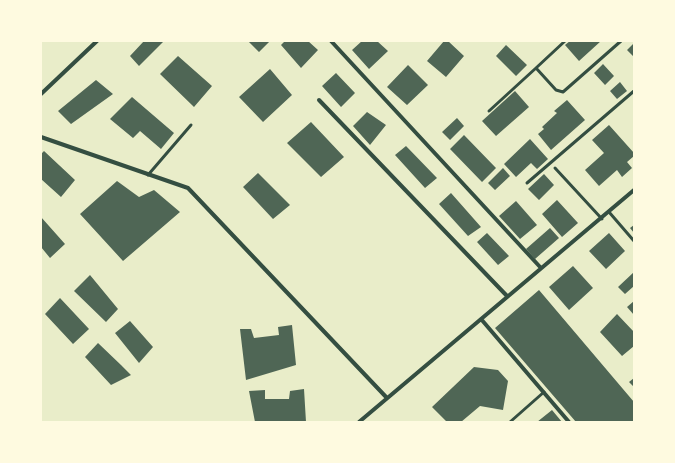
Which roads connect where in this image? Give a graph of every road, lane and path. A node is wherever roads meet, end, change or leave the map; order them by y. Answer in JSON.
{"nodes":[{"id":1,"x":97,"y":41,"type":"edge"},
{"id":2,"x":331,"y":41,"type":"edge"},
{"id":3,"x":565,"y":41,"type":"edge"},
{"id":4,"x":621,"y":41,"type":"edge"},
{"id":5,"x":536,"y":68,"type":"junction"},
{"id":6,"x":634,"y":91,"type":"edge"},
{"id":7,"x":41,"y":94,"type":"edge"},
{"id":8,"x":319,"y":100,"type":"dead end"},
{"id":9,"x":489,"y":111,"type":"dead end"},
{"id":10,"x":191,"y":125,"type":"dead end"},
{"id":11,"x":41,"y":137,"type":"edge"},
{"id":12,"x":555,"y":168,"type":"dead end"},
{"id":13,"x":148,"y":175,"type":"junction"},
{"id":14,"x":527,"y":183,"type":"dead end"},
{"id":15,"x":634,"y":190,"type":"edge"},
{"id":16,"x":609,"y":212,"type":"junction"},
{"id":17,"x":602,"y":219,"type":"junction"},
{"id":18,"x":634,"y":241,"type":"edge"},
{"id":19,"x":541,"y":268,"type":"junction"},
{"id":20,"x":507,"y":296,"type":"junction"},
{"id":21,"x":481,"y":319,"type":"junction"},
{"id":22,"x":544,"y":392,"type":"junction"},
{"id":23,"x":387,"y":398,"type":"junction"},
{"id":24,"x":359,"y":422,"type":"edge"},
{"id":25,"x":510,"y":422,"type":"edge"},
{"id":26,"x":569,"y":422,"type":"edge"}],
"edges":[{"from":1,"to":7,"type":"street"},
{"from":2,"to":19,"type":"street"},
{"from":3,"to":5,"type":"lane"},
{"from":4,"to":5,"type":"lane"},
{"from":5,"to":9,"type":"lane"},
{"from":6,"to":14,"type":"lane"},
{"from":8,"to":20,"type":"street"},
{"from":10,"to":13,"type":"lane"},
{"from":11,"to":13,"type":"street"},
{"from":12,"to":17,"type":"lane"},
{"from":13,"to":23,"type":"street"},
{"from":15,"to":16,"type":"street"},
{"from":16,"to":17,"type":"street"},
{"from":16,"to":18,"type":"lane"},
{"from":17,"to":19,"type":"street"},
{"from":19,"to":20,"type":"street"},
{"from":20,"to":21,"type":"street"},
{"from":21,"to":22,"type":"street"},
{"from":21,"to":23,"type":"street"},
{"from":22,"to":25,"type":"lane"},
{"from":22,"to":26,"type":"street"},
{"from":23,"to":24,"type":"street"}]}
